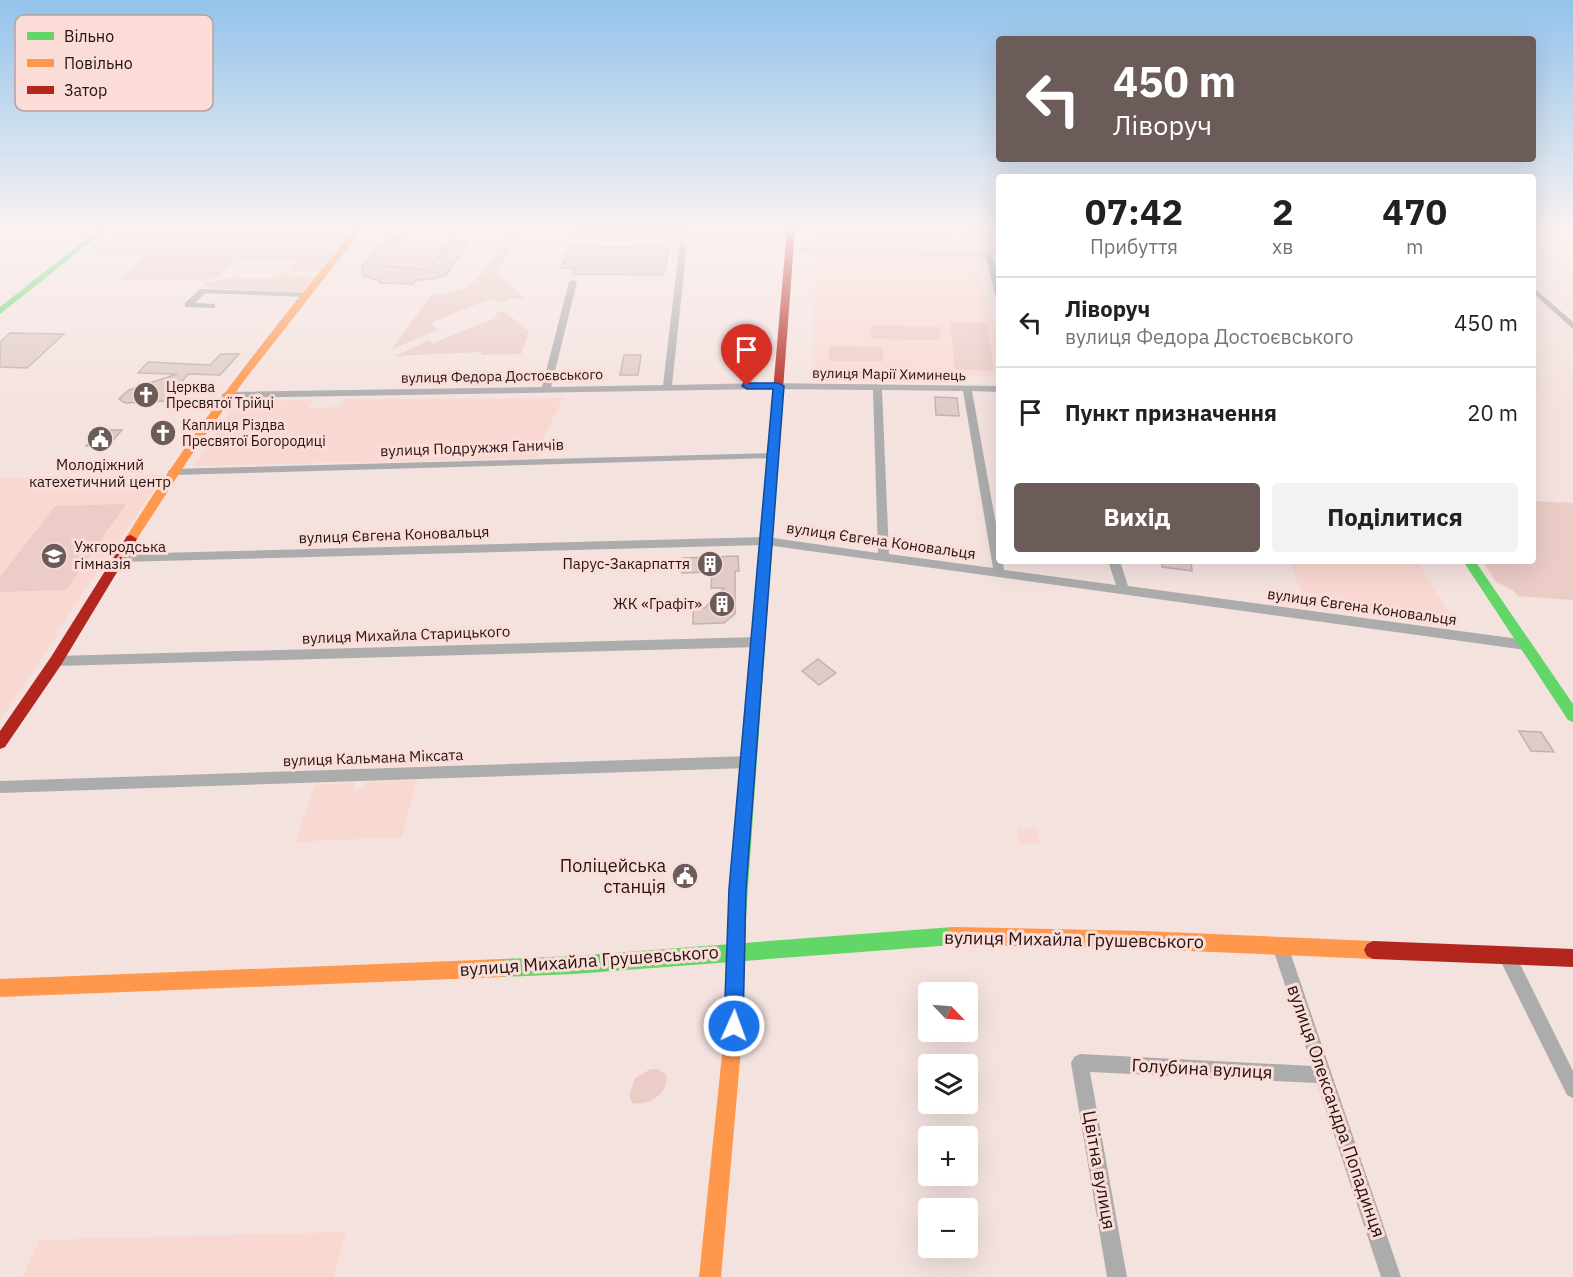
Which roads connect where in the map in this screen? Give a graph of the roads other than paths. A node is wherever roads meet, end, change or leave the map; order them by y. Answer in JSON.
{"nodes":[{"id":1,"x":28,"y":289,"type":"edge"},
{"id":2,"x":309,"y":289,"type":"edge"},
{"id":3,"x":571,"y":289,"type":"edge"},
{"id":4,"x":678,"y":289,"type":"edge"},
{"id":5,"x":786,"y":289,"type":"edge"},
{"id":6,"x":1536,"y":292,"type":"edge"},
{"id":7,"x":304,"y":295,"type":"junction"},
{"id":8,"x":212,"y":306,"type":"dead end"},
{"id":9,"x":0,"y":311,"type":"edge"},
{"id":10,"x":1573,"y":327,"type":"edge"},
{"id":11,"x":667,"y":386,"type":"junction"},
{"id":12,"x":778,"y":386,"type":"junction"},
{"id":13,"x":877,"y":387,"type":"junction"},
{"id":14,"x":967,"y":388,"type":"junction"},
{"id":15,"x":546,"y":389,"type":"junction"},
{"id":16,"x":996,"y":389,"type":"edge"},
{"id":17,"x":226,"y":395,"type":"junction"},
{"id":18,"x":773,"y":456,"type":"junction"},
{"id":19,"x":172,"y":472,"type":"junction"},
{"id":20,"x":766,"y":541,"type":"junction"},
{"id":21,"x":996,"y":555,"type":"edge"},
{"id":22,"x":884,"y":557,"type":"junction"},
{"id":23,"x":119,"y":558,"type":"junction"},
{"id":24,"x":998,"y":564,"type":"edge"},
{"id":25,"x":1115,"y":564,"type":"edge"},
{"id":26,"x":1471,"y":564,"type":"edge"},
{"id":27,"x":999,"y":572,"type":"junction"},
{"id":28,"x":1123,"y":589,"type":"junction"},
{"id":29,"x":758,"y":642,"type":"junction"},
{"id":30,"x":1526,"y":645,"type":"junction"},
{"id":31,"x":56,"y":661,"type":"junction"},
{"id":32,"x":1573,"y":716,"type":"edge"},
{"id":33,"x":0,"y":743,"type":"edge"},
{"id":34,"x":748,"y":762,"type":"junction"},
{"id":35,"x":0,"y":787,"type":"edge"},
{"id":36,"x":1280,"y":946,"type":"junction"},
{"id":37,"x":736,"y":951,"type":"junction"},
{"id":38,"x":1507,"y":956,"type":"junction"},
{"id":39,"x":1573,"y":958,"type":"edge"},
{"id":40,"x":0,"y":988,"type":"edge"},
{"id":41,"x":1080,"y":1063,"type":"joint"},
{"id":42,"x":1324,"y":1075,"type":"junction"},
{"id":43,"x":1573,"y":1089,"type":"edge"},
{"id":44,"x":710,"y":1277,"type":"edge"},
{"id":45,"x":1117,"y":1277,"type":"edge"},
{"id":46,"x":1391,"y":1277,"type":"edge"}],
"edges":[{"from":1,"to":9,"type":"street"},
{"from":2,"to":7,"type":"street"},
{"from":3,"to":15,"type":"street"},
{"from":4,"to":11,"type":"street"},
{"from":5,"to":12,"type":"street"},
{"from":6,"to":10,"type":"street"},
{"from":7,"to":8,"type":"street"},
{"from":7,"to":17,"type":"street"},
{"from":11,"to":12,"type":"street","name":"вулиця Федора Достоєвського"},
{"from":11,"to":15,"type":"street","name":"вулиця Федора Достоєвського"},
{"from":12,"to":13,"type":"street","name":"вулиця Марії Химинець"},
{"from":12,"to":18,"type":"street"},
{"from":13,"to":14,"type":"street","name":"вулиця Марії Химинець"},
{"from":13,"to":22,"type":"street"},
{"from":14,"to":16,"type":"street","name":"вулиця Марії Химинець"},
{"from":14,"to":21,"type":"street"},
{"from":15,"to":17,"type":"street","name":"вулиця Федора Достоєвського"},
{"from":17,"to":19,"type":"street"},
{"from":18,"to":19,"type":"street","name":"вулиця Подружжя Ганичів"},
{"from":18,"to":20,"type":"street"},
{"from":19,"to":23,"type":"street"},
{"from":20,"to":22,"type":"street","name":"вулиця Євгена Коновальця"},
{"from":20,"to":23,"type":"street","name":"вулиця Євгена Коновальця"},
{"from":20,"to":29,"type":"street"},
{"from":22,"to":27,"type":"street","name":"вулиця Євгена Коновальця"},
{"from":23,"to":31,"type":"street"},
{"from":24,"to":27,"type":"street"},
{"from":25,"to":28,"type":"street"},
{"from":26,"to":30,"type":"street"},
{"from":27,"to":28,"type":"street","name":"вулиця Євгена Коновальця"},
{"from":28,"to":30,"type":"street","name":"вулиця Євгена Коновальця"},
{"from":29,"to":31,"type":"street","name":"вулиця Михайла Старицького"},
{"from":29,"to":34,"type":"street"},
{"from":30,"to":32,"type":"street"},
{"from":31,"to":33,"type":"street"},
{"from":34,"to":35,"type":"street","name":"вулиця Кальмана Міксата"},
{"from":34,"to":37,"type":"street"},
{"from":36,"to":37,"type":"street","name":"вулиця Михайла Грушевського"},
{"from":36,"to":38,"type":"street","name":"вулиця Михайла Грушевського"},
{"from":36,"to":42,"type":"street","name":"вулиця Олександра Попадинця"},
{"from":37,"to":40,"type":"street","name":"вулиця Михайла Грушевського"},
{"from":37,"to":44,"type":"street"},
{"from":38,"to":39,"type":"street","name":"вулиця Михайла Грушевського"},
{"from":38,"to":43,"type":"street"},
{"from":41,"to":42,"type":"street","name":"Голубина вулиця"},
{"from":41,"to":45,"type":"street","name":"Цвітна вулиця"},
{"from":42,"to":46,"type":"street","name":"вулиця Олександра Попадинця"}]}
